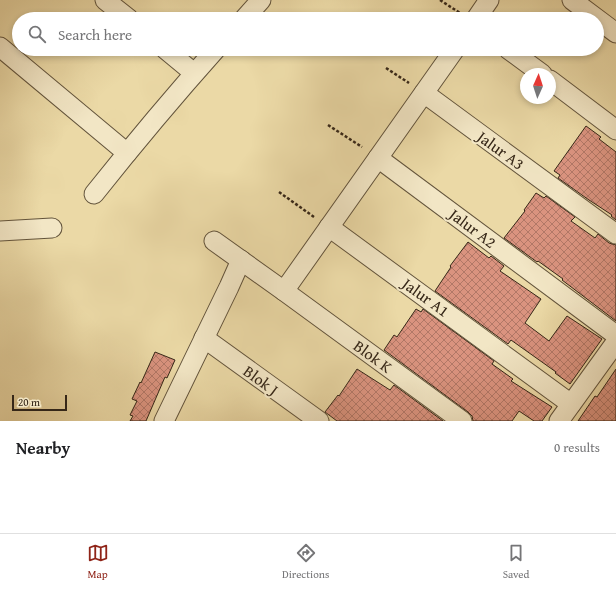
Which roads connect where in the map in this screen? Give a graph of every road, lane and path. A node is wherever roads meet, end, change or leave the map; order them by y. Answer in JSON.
{"nodes":[{"id":1,"x":105,"y":0,"type":"edge"},
{"id":2,"x":260,"y":0,"type":"edge"},
{"id":3,"x":440,"y":0,"type":"edge"},
{"id":4,"x":489,"y":0,"type":"edge"},
{"id":5,"x":572,"y":0,"type":"edge"},
{"id":6,"x":120,"y":12,"type":"edge"},
{"id":7,"x":250,"y":12,"type":"edge"},
{"id":8,"x":460,"y":12,"type":"edge"},
{"id":9,"x":475,"y":12,"type":"edge"},
{"id":10,"x":588,"y":12,"type":"edge"},
{"id":11,"x":604,"y":23,"type":"edge"},
{"id":12,"x":616,"y":32,"type":"edge"},
{"id":13,"x":0,"y":47,"type":"edge"},
{"id":14,"x":173,"y":56,"type":"edge"},
{"id":15,"x":210,"y":56,"type":"edge"},
{"id":16,"x":450,"y":56,"type":"edge"},
{"id":17,"x":518,"y":56,"type":"edge"},
{"id":18,"x":386,"y":68,"type":"dead end"},
{"id":19,"x":534,"y":68,"type":"edge"},
{"id":20,"x":194,"y":73,"type":"junction"},
{"id":21,"x":556,"y":85,"type":"edge"},
{"id":22,"x":424,"y":93,"type":"junction"},
{"id":23,"x":328,"y":125,"type":"dead end"},
{"id":24,"x":616,"y":130,"type":"edge"},
{"id":25,"x":127,"y":153,"type":"junction"},
{"id":26,"x":378,"y":158,"type":"junction"},
{"id":27,"x":279,"y":192,"type":"dead end"},
{"id":28,"x":94,"y":194,"type":"dead end"},
{"id":29,"x":329,"y":227,"type":"junction"},
{"id":30,"x":52,"y":228,"type":"dead end"},
{"id":31,"x":0,"y":231,"type":"edge"},
{"id":32,"x":616,"y":234,"type":"edge"},
{"id":33,"x":214,"y":241,"type":"dead end"},
{"id":34,"x":241,"y":260,"type":"junction"},
{"id":35,"x":284,"y":291,"type":"junction"},
{"id":36,"x":616,"y":335,"type":"edge"},
{"id":37,"x":204,"y":338,"type":"junction"},
{"id":38,"x":616,"y":342,"type":"edge"},
{"id":39,"x":571,"y":404,"type":"junction"},
{"id":40,"x":170,"y":419,"type":"edge"},
{"id":41,"x":319,"y":421,"type":"edge"},
{"id":42,"x":462,"y":421,"type":"edge"},
{"id":43,"x":559,"y":421,"type":"edge"}],
"edges":[{"from":1,"to":6,"type":"street"},
{"from":2,"to":7,"type":"street"},
{"from":3,"to":8,"type":"path"},
{"from":4,"to":9,"type":"street"},
{"from":5,"to":10,"type":"street"},
{"from":11,"to":12,"type":"street"},
{"from":13,"to":25,"type":"street"},
{"from":14,"to":20,"type":"street"},
{"from":15,"to":20,"type":"street"},
{"from":16,"to":22,"type":"street"},
{"from":17,"to":19,"type":"street"},
{"from":18,"to":22,"type":"path"},
{"from":20,"to":25,"type":"street"},
{"from":21,"to":24,"type":"street"},
{"from":22,"to":26,"type":"street"},
{"from":22,"to":32,"type":"street","name":"Jalur A3"},
{"from":23,"to":26,"type":"path"},
{"from":25,"to":28,"type":"street"},
{"from":26,"to":29,"type":"street"},
{"from":26,"to":36,"type":"street","name":"Jalur A2"},
{"from":27,"to":29,"type":"path"},
{"from":29,"to":35,"type":"street"},
{"from":29,"to":39,"type":"street","name":"Jalur A1"},
{"from":30,"to":31,"type":"street"},
{"from":33,"to":34,"type":"street","name":"Blok K"},
{"from":34,"to":35,"type":"street","name":"Blok K"},
{"from":34,"to":37,"type":"street"},
{"from":35,"to":42,"type":"street","name":"Blok K"},
{"from":37,"to":40,"type":"street"},
{"from":37,"to":41,"type":"street","name":"Blok J"},
{"from":38,"to":39,"type":"street"},
{"from":39,"to":43,"type":"street"}]}
